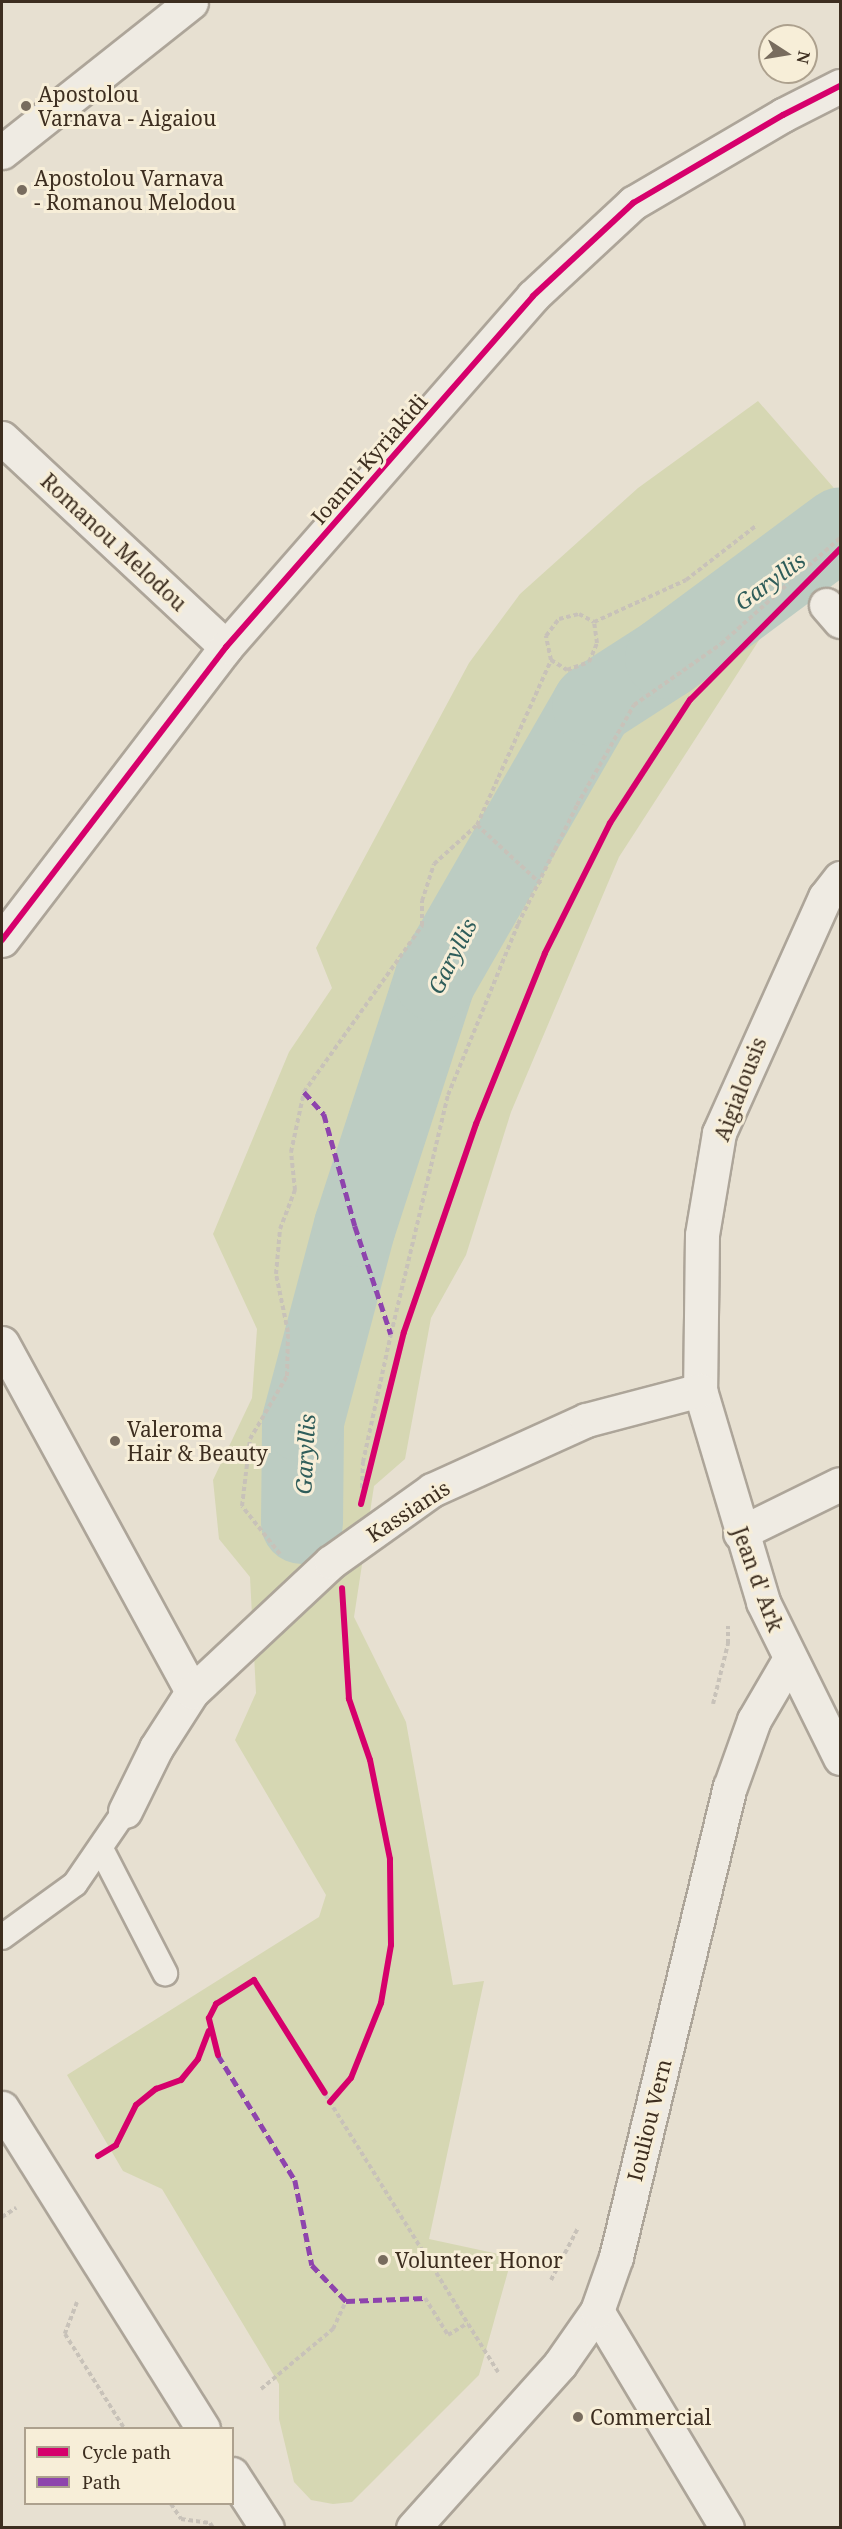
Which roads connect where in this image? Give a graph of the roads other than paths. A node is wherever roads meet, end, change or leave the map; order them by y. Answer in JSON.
{"nodes":[{"id":1,"x":191,"y":2,"type":"edge"},
{"id":2,"x":840,"y":86,"type":"edge"},
{"id":3,"x":2,"y":152,"type":"edge"},
{"id":4,"x":2,"y":438,"type":"edge"},
{"id":5,"x":226,"y":647,"type":"junction"},
{"id":6,"x":840,"y":878,"type":"edge"},
{"id":7,"x":2,"y":940,"type":"edge"},
{"id":8,"x":2,"y":1343,"type":"edge"},
{"id":9,"x":700,"y":1390,"type":"junction"},
{"id":10,"x":840,"y":1484,"type":"edge"},
{"id":11,"x":740,"y":1533,"type":"junction"},
{"id":12,"x":789,"y":1660,"type":"junction"},
{"id":13,"x":192,"y":1692,"type":"junction"},
{"id":14,"x":840,"y":1758,"type":"edge"},
{"id":15,"x":124,"y":1811,"type":"joint"},
{"id":16,"x":101,"y":1849,"type":"junction"},
{"id":17,"x":2,"y":1937,"type":"edge"},
{"id":18,"x":165,"y":1973,"type":"dead end"},
{"id":19,"x":6,"y":2125,"type":"edge"},
{"id":20,"x":597,"y":2311,"type":"junction"},
{"id":21,"x":202,"y":2427,"type":"edge"},
{"id":22,"x":234,"y":2477,"type":"edge"},
{"id":23,"x":267,"y":2528,"type":"edge"},
{"id":24,"x":413,"y":2528,"type":"edge"},
{"id":25,"x":727,"y":2528,"type":"edge"}],
"edges":[{"from":1,"to":3,"type":"street"},
{"from":2,"to":5,"type":"street","name":"Ioanni Kyriakidi"},
{"from":4,"to":5,"type":"street","name":"Romanou Melodou"},
{"from":5,"to":7,"type":"street","name":"Ioanni Kyriakidi"},
{"from":6,"to":9,"type":"street","name":"Aigialousis"},
{"from":8,"to":13,"type":"street"},
{"from":9,"to":11,"type":"street","name":"Jean d' Ark"},
{"from":9,"to":13,"type":"street","name":"Kassianis"},
{"from":10,"to":11,"type":"street"},
{"from":11,"to":12,"type":"street","name":"Jean d' Ark"},
{"from":12,"to":14,"type":"street","name":"Jean d' Ark"},
{"from":12,"to":20,"type":"street","name":"Iouliou Vern"},
{"from":13,"to":15,"type":"street","name":"Kassianis"},
{"from":15,"to":16,"type":"lane"},
{"from":16,"to":17,"type":"lane"},
{"from":16,"to":18,"type":"lane"},
{"from":19,"to":21,"type":"street"},
{"from":20,"to":24,"type":"street","name":"Iouliou Vern"},
{"from":20,"to":25,"type":"street"},
{"from":22,"to":23,"type":"street"}]}
